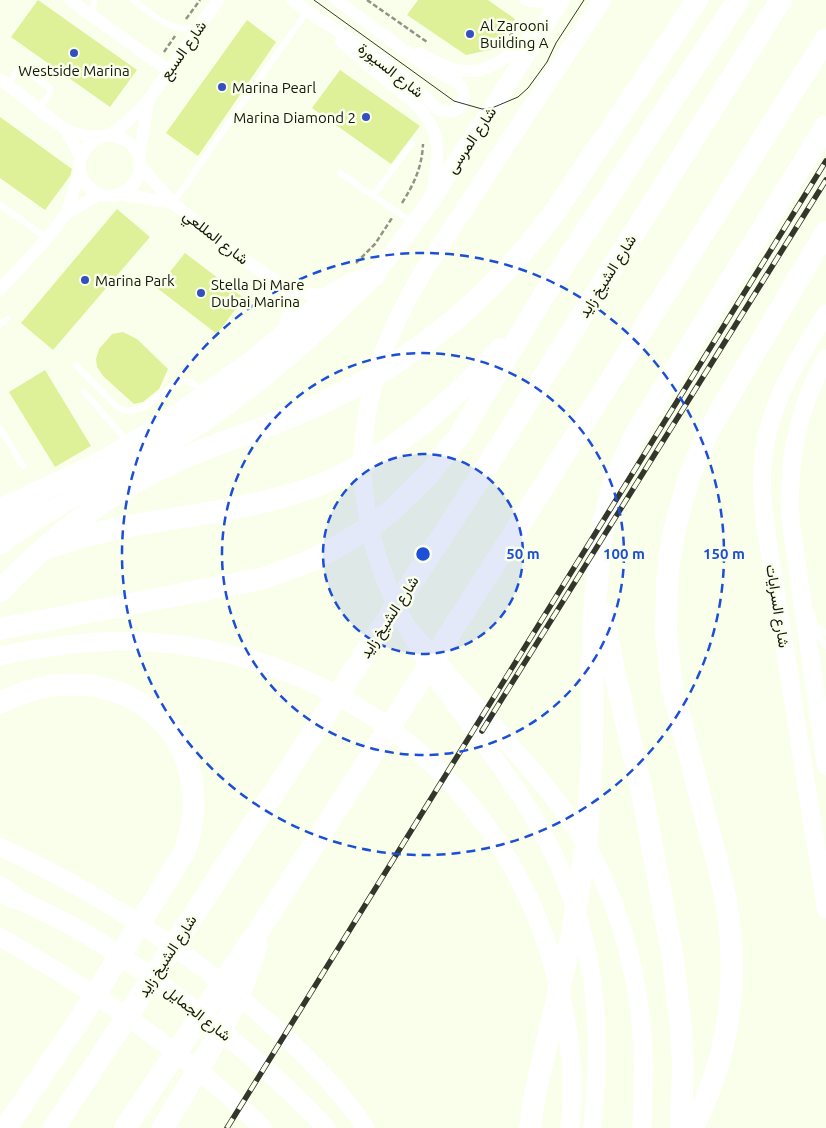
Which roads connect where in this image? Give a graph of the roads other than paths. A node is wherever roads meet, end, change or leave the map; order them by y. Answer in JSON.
{"nodes":[{"id":1,"x":70,"y":0,"type":"edge"},
{"id":2,"x":94,"y":0,"type":"edge"},
{"id":3,"x":132,"y":0,"type":"edge"},
{"id":4,"x":218,"y":0,"type":"edge"},
{"id":5,"x":292,"y":0,"type":"edge"},
{"id":6,"x":336,"y":0,"type":"edge"},
{"id":7,"x":525,"y":0,"type":"edge"},
{"id":8,"x":552,"y":0,"type":"edge"},
{"id":9,"x":561,"y":0,"type":"edge"},
{"id":10,"x":602,"y":0,"type":"edge"},
{"id":11,"x":697,"y":0,"type":"edge"},
{"id":12,"x":733,"y":0,"type":"edge"},
{"id":13,"x":738,"y":0,"type":"edge"},
{"id":14,"x":781,"y":0,"type":"edge"},
{"id":15,"x":86,"y":9,"type":"edge"},
{"id":16,"x":307,"y":11,"type":"junction"},
{"id":17,"x":318,"y":19,"type":"junction"},
{"id":18,"x":548,"y":21,"type":"junction"},
{"id":19,"x":722,"y":23,"type":"junction"},
{"id":20,"x":200,"y":26,"type":"junction"},
{"id":21,"x":378,"y":30,"type":"junction"},
{"id":22,"x":826,"y":39,"type":"edge"},
{"id":23,"x":169,"y":71,"type":"junction"},
{"id":24,"x":3,"y":82,"type":"edge"},
{"id":25,"x":148,"y":101,"type":"junction"},
{"id":26,"x":38,"y":108,"type":"junction"},
{"id":27,"x":826,"y":126,"type":"edge"},
{"id":28,"x":65,"y":129,"type":"junction"},
{"id":29,"x":105,"y":136,"type":"junction"},
{"id":30,"x":412,"y":143,"type":"dead end"},
{"id":31,"x":80,"y":157,"type":"junction"},
{"id":32,"x":140,"y":161,"type":"junction"},
{"id":33,"x":80,"y":171,"type":"junction"},
{"id":34,"x":340,"y":173,"type":"dead end"},
{"id":35,"x":100,"y":194,"type":"junction"},
{"id":36,"x":120,"y":194,"type":"junction"},
{"id":37,"x":373,"y":196,"type":"junction"},
{"id":38,"x":432,"y":198,"type":"junction"},
{"id":39,"x":173,"y":203,"type":"junction"},
{"id":40,"x":0,"y":205,"type":"edge"},
{"id":41,"x":67,"y":213,"type":"junction"},
{"id":42,"x":415,"y":224,"type":"junction"},
{"id":43,"x":826,"y":232,"type":"edge"},
{"id":44,"x":47,"y":238,"type":"junction"},
{"id":45,"x":374,"y":276,"type":"junction"},
{"id":46,"x":285,"y":287,"type":"junction"},
{"id":47,"x":0,"y":290,"type":"edge"},
{"id":48,"x":332,"y":295,"type":"junction"},
{"id":49,"x":544,"y":295,"type":"junction"},
{"id":50,"x":826,"y":314,"type":"edge"},
{"id":51,"x":7,"y":319,"type":"dead end"},
{"id":52,"x":0,"y":324,"type":"edge"},
{"id":53,"x":284,"y":335,"type":"junction"},
{"id":54,"x":826,"y":358,"type":"edge"},
{"id":55,"x":76,"y":365,"type":"dead end"},
{"id":56,"x":84,"y":392,"type":"dead end"},
{"id":57,"x":207,"y":394,"type":"junction"},
{"id":58,"x":0,"y":428,"type":"edge"},
{"id":59,"x":131,"y":445,"type":"junction"},
{"id":60,"x":23,"y":466,"type":"dead end"},
{"id":61,"x":0,"y":510,"type":"edge"},
{"id":62,"x":52,"y":510,"type":"junction"},
{"id":63,"x":0,"y":530,"type":"edge"},
{"id":64,"x":0,"y":545,"type":"edge"},
{"id":65,"x":798,"y":572,"type":"junction"},
{"id":66,"x":0,"y":573,"type":"edge"},
{"id":67,"x":598,"y":579,"type":"junction"},
{"id":68,"x":0,"y":591,"type":"edge"},
{"id":69,"x":815,"y":626,"type":"junction"},
{"id":70,"x":0,"y":629,"type":"edge"},
{"id":71,"x":410,"y":631,"type":"junction"},
{"id":72,"x":826,"y":633,"type":"edge"},
{"id":73,"x":826,"y":646,"type":"edge"},
{"id":74,"x":0,"y":656,"type":"edge"},
{"id":75,"x":0,"y":703,"type":"edge"},
{"id":76,"x":826,"y":711,"type":"edge"},
{"id":77,"x":820,"y":729,"type":"junction"},
{"id":78,"x":826,"y":766,"type":"edge"},
{"id":79,"x":0,"y":847,"type":"edge"},
{"id":80,"x":4,"y":892,"type":"edge"},
{"id":81,"x":826,"y":910,"type":"edge"},
{"id":82,"x":262,"y":924,"type":"junction"},
{"id":83,"x":0,"y":937,"type":"edge"},
{"id":84,"x":535,"y":1094,"type":"junction"},
{"id":85,"x":6,"y":1128,"type":"edge"},
{"id":86,"x":54,"y":1128,"type":"edge"},
{"id":87,"x":125,"y":1128,"type":"edge"},
{"id":88,"x":163,"y":1128,"type":"edge"},
{"id":89,"x":263,"y":1128,"type":"edge"},
{"id":90,"x":326,"y":1128,"type":"edge"},
{"id":91,"x":366,"y":1128,"type":"edge"},
{"id":92,"x":516,"y":1128,"type":"edge"},
{"id":93,"x":530,"y":1128,"type":"edge"},
{"id":94,"x":570,"y":1128,"type":"edge"},
{"id":95,"x":592,"y":1128,"type":"edge"},
{"id":96,"x":642,"y":1128,"type":"edge"},
{"id":97,"x":681,"y":1128,"type":"edge"},
{"id":98,"x":692,"y":1128,"type":"edge"}],
"edges":[{"from":1,"to":15,"type":"street"},
{"from":2,"to":15,"type":"lane"},
{"from":3,"to":20,"type":"lane"},
{"from":4,"to":20,"type":"street","name":"شارع السبع"},
{"from":5,"to":16,"type":"street","name":"شارع السيورة"},
{"from":6,"to":21,"type":"street","name":"شارع السيورة"},
{"from":7,"to":8,"type":"street"},
{"from":9,"to":18,"type":"main road","name":"شارع المرسى"},
{"from":10,"to":71,"type":"main road"},
{"from":11,"to":68,"type":"highway"},
{"from":12,"to":19,"type":"highway"},
{"from":13,"to":19,"type":"highway"},
{"from":14,"to":86,"type":"highway","name":"شارع الشيخ زايد"},
{"from":15,"to":23,"type":"street"},
{"from":16,"to":17,"type":"street","name":"شارع السيورة"},
{"from":16,"to":39,"type":"lane"},
{"from":17,"to":21,"type":"street","name":"شارع السيورة"},
{"from":17,"to":38,"type":"street","name":"شارع السيورة"},
{"from":18,"to":21,"type":"street","name":"شارع السيورة"},
{"from":18,"to":38,"type":"main road","name":"شارع المرسى"},
{"from":19,"to":49,"type":"highway"},
{"from":20,"to":23,"type":"street","name":"شارع السبع"},
{"from":22,"to":82,"type":"highway"},
{"from":23,"to":25,"type":"street","name":"شارع السبع"},
{"from":24,"to":26,"type":"street"},
{"from":24,"to":26,"type":"lane"},
{"from":25,"to":29,"type":"street","name":"شارع السبع"},
{"from":25,"to":32,"type":"street","name":"شارع السبع"},
{"from":26,"to":28,"type":"street"},
{"from":27,"to":67,"type":"highway"},
{"from":28,"to":29,"type":"street"},
{"from":28,"to":31,"type":"street"},
{"from":29,"to":31,"type":"street"},
{"from":29,"to":32,"type":"street"},
{"from":30,"to":37,"type":"lane"},
{"from":31,"to":33,"type":"street"},
{"from":32,"to":36,"type":"street"},
{"from":32,"to":39,"type":"street","name":"شارع المللعي"},
{"from":33,"to":35,"type":"street"},
{"from":33,"to":41,"type":"street"},
{"from":34,"to":37,"type":"lane"},
{"from":35,"to":36,"type":"street"},
{"from":35,"to":41,"type":"street"},
{"from":36,"to":39,"type":"street","name":"شارع المللعي"},
{"from":37,"to":42,"type":"lane"},
{"from":38,"to":42,"type":"main road","name":"شارع المرسى"},
{"from":39,"to":46,"type":"street","name":"شارع المللعي"},
{"from":40,"to":44,"type":"lane"},
{"from":41,"to":44,"type":"street"},
{"from":42,"to":45,"type":"main road","name":"شارع المرسى"},
{"from":43,"to":98,"type":"highway"},
{"from":44,"to":47,"type":"street"},
{"from":45,"to":48,"type":"highway"},
{"from":45,"to":62,"type":"main road"},
{"from":46,"to":48,"type":"street","name":"شارع المللعي"},
{"from":46,"to":53,"type":"street"},
{"from":48,"to":53,"type":"highway"},
{"from":49,"to":66,"type":"highway"},
{"from":49,"to":70,"type":"highway"},
{"from":50,"to":81,"type":"main road","name":"شارع السرايات"},
{"from":51,"to":52,"type":"lane"},
{"from":53,"to":57,"type":"highway"},
{"from":54,"to":65,"type":"main road","name":"شارع السرايات"},
{"from":55,"to":57,"type":"lane"},
{"from":56,"to":59,"type":"lane"},
{"from":57,"to":59,"type":"highway"},
{"from":58,"to":60,"type":"lane"},
{"from":59,"to":61,"type":"highway"},
{"from":62,"to":63,"type":"highway"},
{"from":62,"to":64,"type":"main road"},
{"from":65,"to":69,"type":"lane"},
{"from":65,"to":77,"type":"main road","name":"شارع السرايات"},
{"from":67,"to":84,"type":"highway"},
{"from":67,"to":97,"type":"highway"},
{"from":69,"to":72,"type":"lane"},
{"from":69,"to":73,"type":"lane"},
{"from":71,"to":95,"type":"main road"},
{"from":71,"to":96,"type":"main road"},
{"from":74,"to":94,"type":"main road"},
{"from":75,"to":85,"type":"highway"},
{"from":76,"to":77,"type":"lane"},
{"from":77,"to":78,"type":"main road","name":"شارع السرايات"},
{"from":79,"to":91,"type":"main road"},
{"from":80,"to":90,"type":"main road","name":"شارع الجمايل"},
{"from":82,"to":87,"type":"highway"},
{"from":82,"to":88,"type":"highway"},
{"from":83,"to":89,"type":"main road"},
{"from":84,"to":92,"type":"highway"},
{"from":84,"to":93,"type":"highway"}]}
